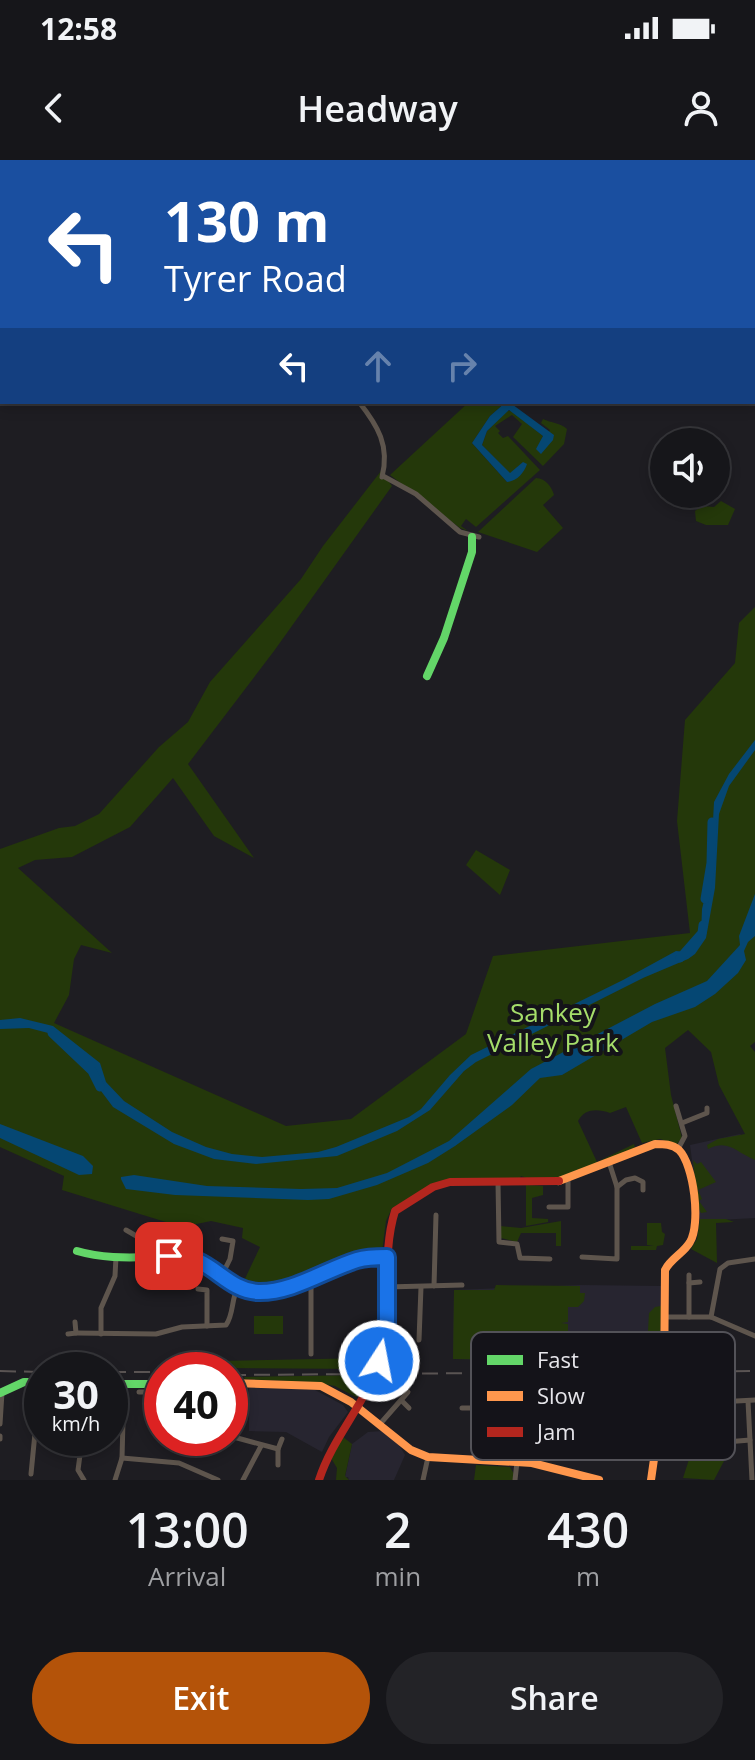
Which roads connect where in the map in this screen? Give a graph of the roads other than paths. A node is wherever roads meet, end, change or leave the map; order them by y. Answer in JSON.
{"nodes":[{"id":1,"x":360,"y":404,"type":"edge"},
{"id":2,"x":476,"y":537,"type":"joint"},
{"id":3,"x":427,"y":676,"type":"dead end"},
{"id":4,"x":676,"y":1106,"type":"dead end"},
{"id":5,"x":713,"y":1122,"type":"dead end"},
{"id":6,"x":682,"y":1123,"type":"junction"},
{"id":7,"x":678,"y":1149,"type":"junction"},
{"id":8,"x":609,"y":1162,"type":"junction"},
{"id":9,"x":568,"y":1179,"type":"junction"},
{"id":10,"x":498,"y":1181,"type":"junction"},
{"id":11,"x":617,"y":1187,"type":"junction"},
{"id":12,"x":643,"y":1190,"type":"dead end"},
{"id":13,"x":549,"y":1207,"type":"dead end"},
{"id":14,"x":436,"y":1215,"type":"dead end"},
{"id":15,"x":126,"y":1230,"type":"dead end"},
{"id":16,"x":222,"y":1239,"type":"dead end"},
{"id":17,"x":91,"y":1245,"type":"dead end"},
{"id":18,"x":77,"y":1251,"type":"dead end"},
{"id":19,"x":89,"y":1255,"type":"junction"},
{"id":20,"x":116,"y":1256,"type":"junction"},
{"id":21,"x":139,"y":1256,"type":"junction"},
{"id":22,"x":169,"y":1256,"type":"junction"},
{"id":23,"x":387,"y":1257,"type":"junction"},
{"id":24,"x":582,"y":1257,"type":"dead end"},
{"id":25,"x":550,"y":1259,"type":"dead end"},
{"id":26,"x":755,"y":1259,"type":"edge"},
{"id":27,"x":221,"y":1275,"type":"junction"},
{"id":28,"x":689,"y":1275,"type":"dead end"},
{"id":29,"x":311,"y":1279,"type":"junction"},
{"id":30,"x":700,"y":1282,"type":"dead end"},
{"id":31,"x":689,"y":1283,"type":"junction"},
{"id":32,"x":462,"y":1285,"type":"dead end"},
{"id":33,"x":434,"y":1286,"type":"junction"},
{"id":34,"x":156,"y":1287,"type":"dead end"},
{"id":35,"x":238,"y":1287,"type":"junction"},
{"id":36,"x":387,"y":1287,"type":"junction"},
{"id":37,"x":421,"y":1287,"type":"junction"},
{"id":38,"x":198,"y":1289,"type":"dead end"},
{"id":39,"x":665,"y":1317,"type":"junction"},
{"id":40,"x":689,"y":1317,"type":"junction"},
{"id":41,"x":711,"y":1317,"type":"junction"},
{"id":42,"x":75,"y":1322,"type":"dead end"},
{"id":43,"x":207,"y":1326,"type":"junction"},
{"id":44,"x":665,"y":1332,"type":"edge"},
{"id":45,"x":76,"y":1333,"type":"junction"},
{"id":46,"x":68,"y":1334,"type":"dead end"},
{"id":47,"x":101,"y":1334,"type":"junction"},
{"id":48,"x":755,"y":1336,"type":"edge"},
{"id":49,"x":419,"y":1340,"type":"dead end"},
{"id":50,"x":311,"y":1354,"type":"dead end"},
{"id":51,"x":24,"y":1382,"type":"edge"},
{"id":52,"x":248,"y":1383,"type":"edge"},
{"id":53,"x":139,"y":1392,"type":"dead end"},
{"id":54,"x":144,"y":1392,"type":"edge"},
{"id":55,"x":408,"y":1392,"type":"dead end"},
{"id":56,"x":1,"y":1393,"type":"edge"},
{"id":57,"x":401,"y":1400,"type":"junction"},
{"id":58,"x":751,"y":1400,"type":"edge"},
{"id":59,"x":358,"y":1408,"type":"junction"},
{"id":60,"x":409,"y":1408,"type":"dead end"},
{"id":61,"x":462,"y":1408,"type":"dead end"},
{"id":62,"x":471,"y":1408,"type":"edge"},
{"id":63,"x":0,"y":1424,"type":"edge"},
{"id":64,"x":380,"y":1424,"type":"junction"},
{"id":65,"x":282,"y":1439,"type":"dead end"},
{"id":66,"x":750,"y":1440,"type":"junction"},
{"id":67,"x":248,"y":1441,"type":"edge"},
{"id":68,"x":735,"y":1441,"type":"edge"},
{"id":69,"x":262,"y":1445,"type":"junction"},
{"id":70,"x":278,"y":1449,"type":"junction"},
{"id":71,"x":33,"y":1456,"type":"edge"},
{"id":72,"x":80,"y":1456,"type":"edge"},
{"id":73,"x":428,"y":1457,"type":"junction"},
{"id":74,"x":122,"y":1458,"type":"joint"},
{"id":75,"x":471,"y":1459,"type":"edge"},
{"id":76,"x":481,"y":1460,"type":"edge"},
{"id":77,"x":532,"y":1460,"type":"edge"},
{"id":78,"x":654,"y":1460,"type":"edge"},
{"id":79,"x":517,"y":1462,"type":"junction"},
{"id":80,"x":532,"y":1463,"type":"junction"},
{"id":81,"x":278,"y":1465,"type":"dead end"},
{"id":82,"x":556,"y":1467,"type":"junction"},
{"id":83,"x":31,"y":1474,"type":"dead end"},
{"id":84,"x":81,"y":1479,"type":"edge"},
{"id":85,"x":115,"y":1480,"type":"edge"},
{"id":86,"x":218,"y":1480,"type":"edge"},
{"id":87,"x":243,"y":1480,"type":"edge"},
{"id":88,"x":319,"y":1480,"type":"edge"},
{"id":89,"x":423,"y":1480,"type":"edge"},
{"id":90,"x":515,"y":1480,"type":"edge"},
{"id":91,"x":554,"y":1480,"type":"edge"},
{"id":92,"x":599,"y":1480,"type":"edge"},
{"id":93,"x":651,"y":1480,"type":"edge"},
{"id":94,"x":752,"y":1480,"type":"edge"}],
"edges":[{"from":1,"to":2,"type":"street"},
{"from":2,"to":3,"type":"street"},
{"from":4,"to":6,"type":"street"},
{"from":5,"to":6,"type":"street"},
{"from":6,"to":7,"type":"street"},
{"from":7,"to":8,"type":"street"},
{"from":7,"to":39,"type":"street"},
{"from":8,"to":9,"type":"street"},
{"from":8,"to":11,"type":"street"},
{"from":9,"to":10,"type":"street"},
{"from":9,"to":13,"type":"street"},
{"from":10,"to":23,"type":"street"},
{"from":10,"to":25,"type":"street"},
{"from":11,"to":12,"type":"street"},
{"from":11,"to":24,"type":"street"},
{"from":14,"to":33,"type":"street"},
{"from":15,"to":21,"type":"street"},
{"from":16,"to":27,"type":"street"},
{"from":17,"to":19,"type":"street"},
{"from":18,"to":19,"type":"street"},
{"from":19,"to":20,"type":"street"},
{"from":20,"to":21,"type":"street"},
{"from":20,"to":47,"type":"street"},
{"from":21,"to":22,"type":"street"},
{"from":22,"to":27,"type":"street"},
{"from":22,"to":34,"type":"street"},
{"from":23,"to":29,"type":"street"},
{"from":23,"to":36,"type":"street"},
{"from":26,"to":41,"type":"street"},
{"from":27,"to":35,"type":"street"},
{"from":28,"to":31,"type":"street"},
{"from":29,"to":35,"type":"street"},
{"from":29,"to":50,"type":"street"},
{"from":30,"to":31,"type":"street"},
{"from":31,"to":40,"type":"street"},
{"from":32,"to":33,"type":"street"},
{"from":33,"to":37,"type":"street"},
{"from":35,"to":43,"type":"street"},
{"from":36,"to":37,"type":"street"},
{"from":36,"to":59,"type":"street"},
{"from":37,"to":49,"type":"street"},
{"from":38,"to":43,"type":"street"},
{"from":39,"to":40,"type":"street"},
{"from":39,"to":44,"type":"street"},
{"from":40,"to":41,"type":"street"},
{"from":41,"to":48,"type":"street"},
{"from":42,"to":45,"type":"street"},
{"from":43,"to":47,"type":"street"},
{"from":45,"to":46,"type":"street"},
{"from":45,"to":47,"type":"street"},
{"from":51,"to":56,"type":"street"},
{"from":52,"to":59,"type":"street"},
{"from":53,"to":54,"type":"street"},
{"from":55,"to":57,"type":"street"},
{"from":56,"to":63,"type":"street"},
{"from":57,"to":60,"type":"street"},
{"from":57,"to":64,"type":"street"},
{"from":58,"to":66,"type":"street"},
{"from":59,"to":64,"type":"street"},
{"from":59,"to":88,"type":"street"},
{"from":61,"to":62,"type":"street"},
{"from":64,"to":73,"type":"street"},
{"from":65,"to":70,"type":"street"},
{"from":66,"to":68,"type":"street"},
{"from":66,"to":94,"type":"street"},
{"from":67,"to":69,"type":"street"},
{"from":69,"to":70,"type":"street"},
{"from":69,"to":87,"type":"street"},
{"from":70,"to":81,"type":"street"},
{"from":71,"to":83,"type":"street"},
{"from":72,"to":84,"type":"street"},
{"from":73,"to":75,"type":"street"},
{"from":73,"to":89,"type":"street"},
{"from":74,"to":85,"type":"street"},
{"from":74,"to":86,"type":"street"},
{"from":76,"to":79,"type":"street"},
{"from":77,"to":80,"type":"street"},
{"from":78,"to":93,"type":"street"},
{"from":79,"to":80,"type":"street"},
{"from":79,"to":90,"type":"street"},
{"from":80,"to":82,"type":"street"},
{"from":82,"to":91,"type":"street"},
{"from":82,"to":92,"type":"street"}]}
